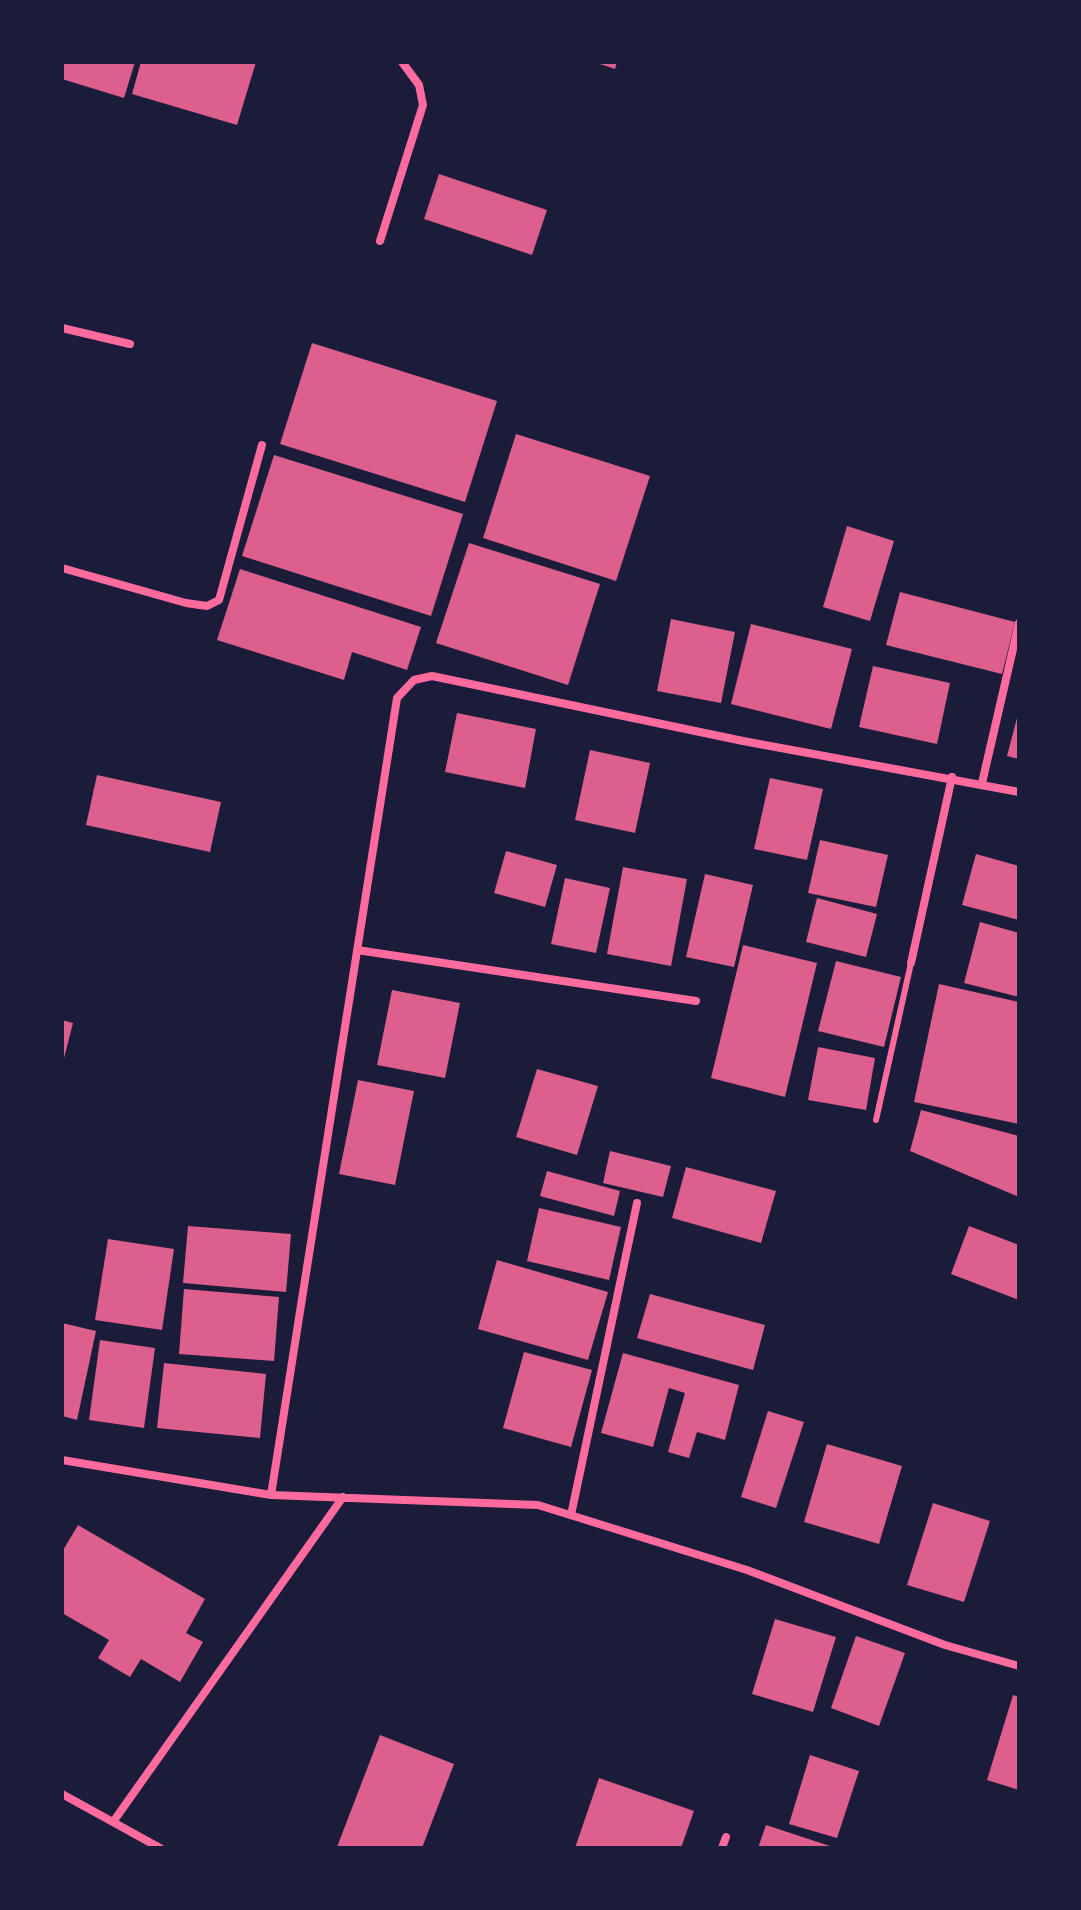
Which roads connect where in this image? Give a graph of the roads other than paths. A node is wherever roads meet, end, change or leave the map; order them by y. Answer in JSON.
{"nodes":[{"id":1,"x":407,"y":64,"type":"edge"},
{"id":2,"x":380,"y":241,"type":"dead end"},
{"id":3,"x":62,"y":328,"type":"edge"},
{"id":4,"x":130,"y":344,"type":"dead end"},
{"id":5,"x":262,"y":445,"type":"dead end"},
{"id":6,"x":62,"y":568,"type":"edge"},
{"id":7,"x":1019,"y":623,"type":"edge"},
{"id":8,"x":952,"y":777,"type":"junction"},
{"id":9,"x":982,"y":783,"type":"junction"},
{"id":10,"x":1019,"y":792,"type":"edge"},
{"id":11,"x":357,"y":950,"type":"junction"},
{"id":12,"x":911,"y":963,"type":"joint"},
{"id":13,"x":696,"y":1001,"type":"dead end"},
{"id":14,"x":876,"y":1120,"type":"dead end"},
{"id":15,"x":637,"y":1203,"type":"dead end"},
{"id":16,"x":62,"y":1460,"type":"edge"},
{"id":17,"x":271,"y":1495,"type":"junction"},
{"id":18,"x":343,"y":1497,"type":"junction"},
{"id":19,"x":571,"y":1515,"type":"junction"},
{"id":20,"x":1019,"y":1666,"type":"edge"},
{"id":21,"x":62,"y":1794,"type":"edge"},
{"id":22,"x":113,"y":1822,"type":"junction"},
{"id":23,"x":726,"y":1837,"type":"dead end"},
{"id":24,"x":160,"y":1848,"type":"edge"},
{"id":25,"x":722,"y":1848,"type":"edge"}],
"edges":[{"from":1,"to":2,"type":"street"},
{"from":3,"to":4,"type":"street"},
{"from":5,"to":6,"type":"street"},
{"from":7,"to":9,"type":"street"},
{"from":8,"to":9,"type":"street"},
{"from":8,"to":11,"type":"street"},
{"from":8,"to":12,"type":"street"},
{"from":9,"to":10,"type":"street"},
{"from":11,"to":13,"type":"street"},
{"from":11,"to":17,"type":"street"},
{"from":12,"to":14,"type":"lane"},
{"from":15,"to":19,"type":"street"},
{"from":16,"to":17,"type":"street"},
{"from":17,"to":18,"type":"street"},
{"from":18,"to":19,"type":"street"},
{"from":18,"to":22,"type":"street"},
{"from":19,"to":20,"type":"street"},
{"from":21,"to":22,"type":"street"},
{"from":22,"to":24,"type":"street"},
{"from":23,"to":25,"type":"street"}]}
